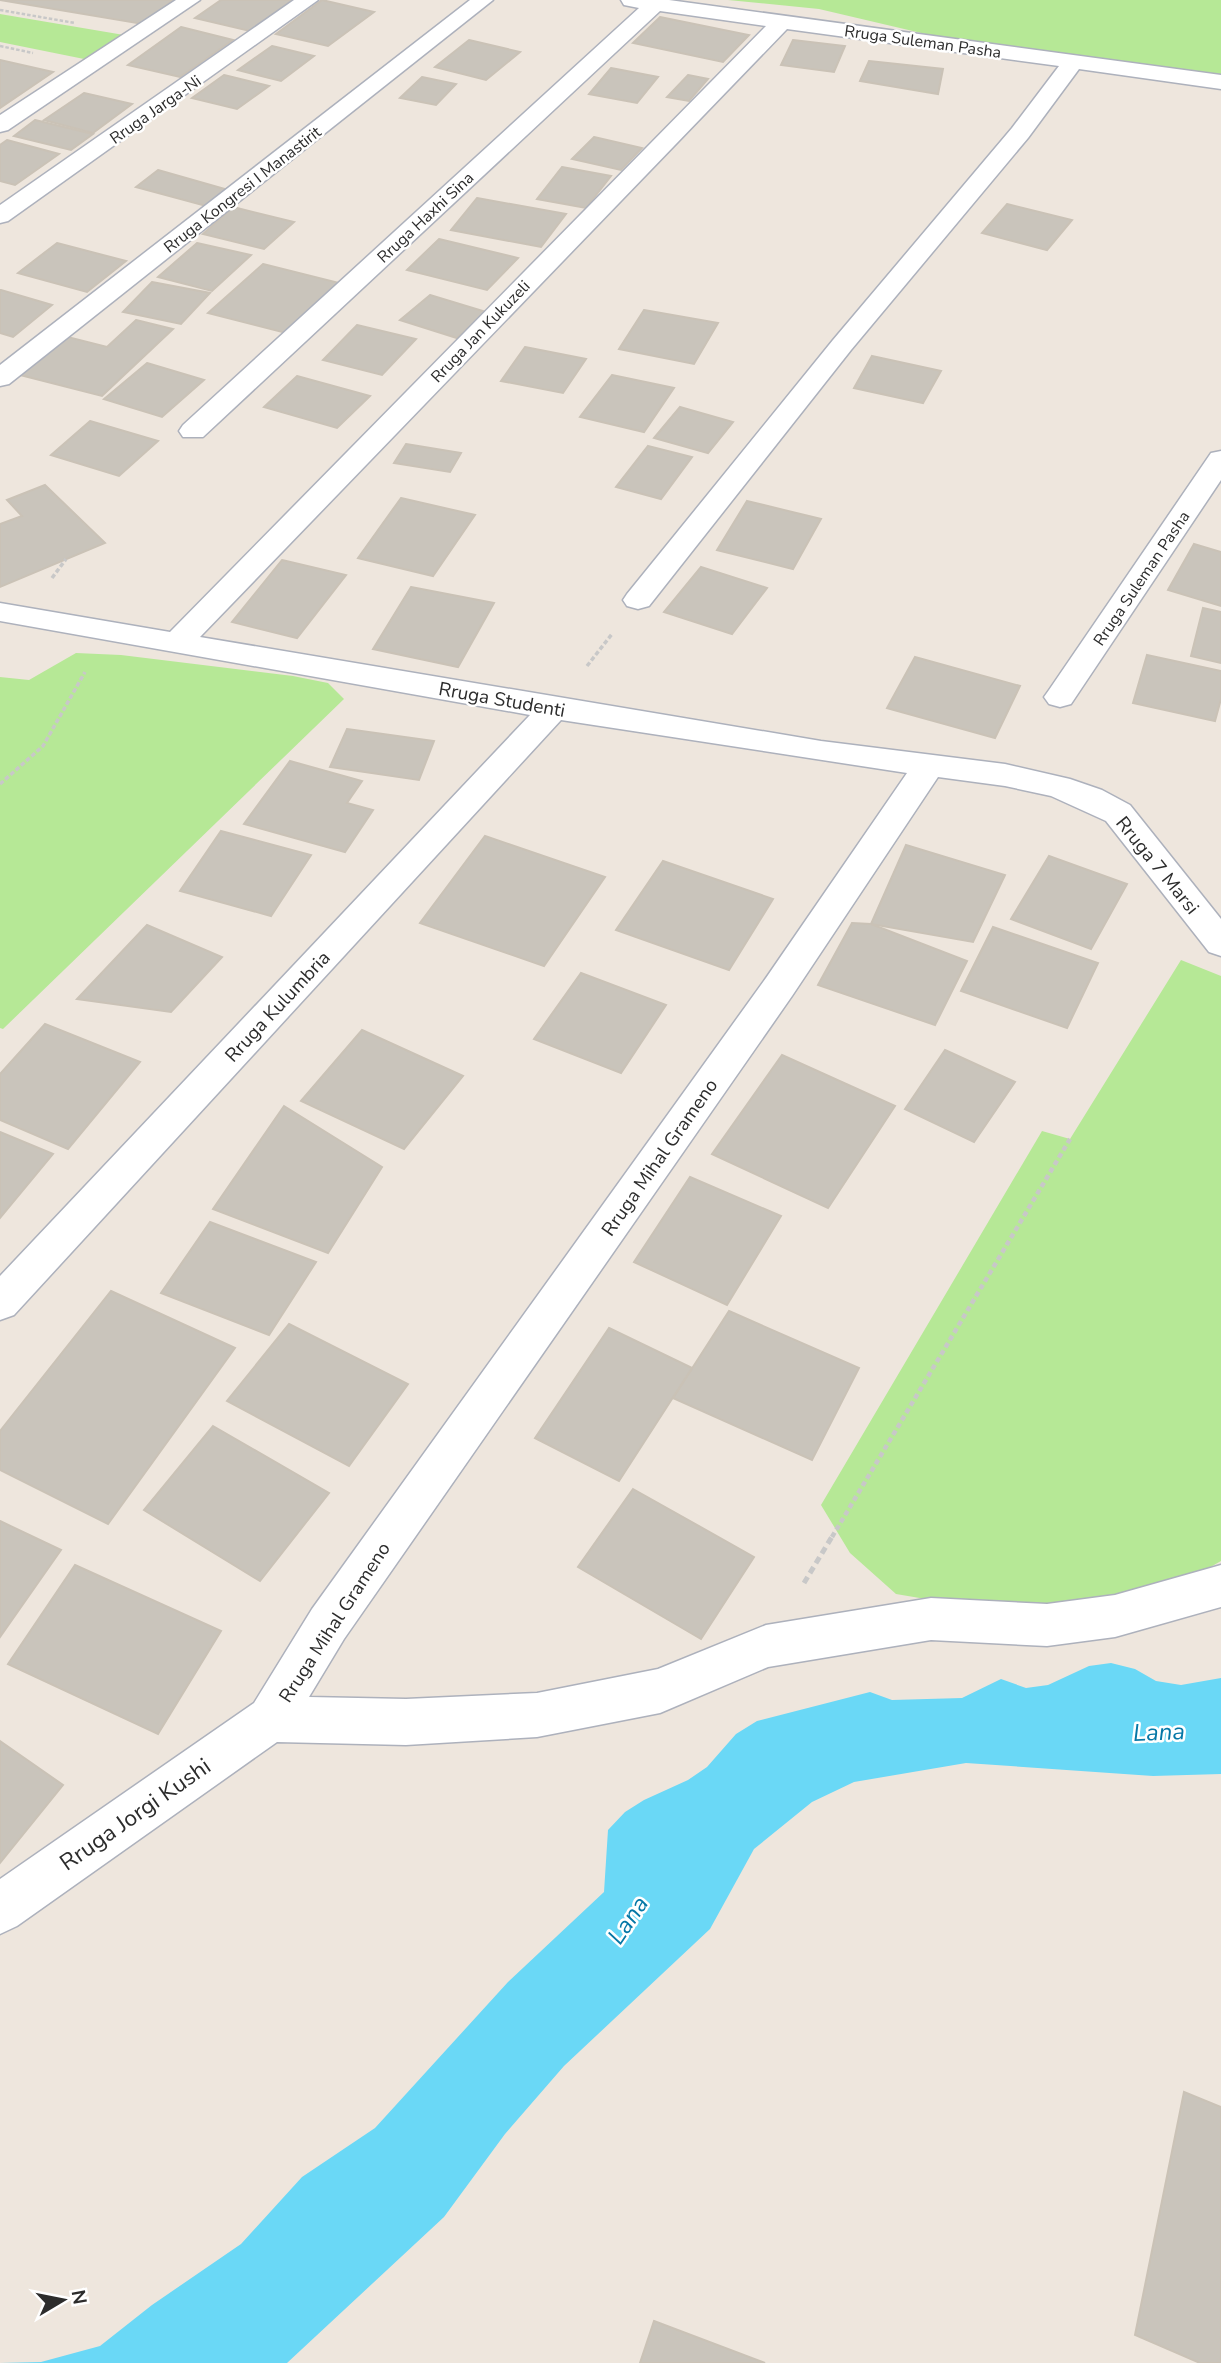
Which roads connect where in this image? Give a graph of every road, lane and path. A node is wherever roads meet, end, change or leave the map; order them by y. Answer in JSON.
{"nodes":[{"id":1,"x":190,"y":0,"type":"edge"},
{"id":2,"x":308,"y":0,"type":"edge"},
{"id":3,"x":483,"y":0,"type":"edge"},
{"id":4,"x":625,"y":0,"type":"edge"},
{"id":5,"x":656,"y":4,"type":"junction"},
{"id":6,"x":0,"y":10,"type":"edge"},
{"id":7,"x":783,"y":20,"type":"junction"},
{"id":8,"x":138,"y":34,"type":"junction"},
{"id":9,"x":1073,"y":62,"type":"junction"},
{"id":10,"x":1221,"y":82,"type":"edge"},
{"id":11,"x":0,"y":125,"type":"edge"},
{"id":12,"x":0,"y":216,"type":"edge"},
{"id":13,"x":0,"y":378,"type":"edge"},
{"id":14,"x":193,"y":431,"type":"dead end"},
{"id":15,"x":1221,"y":459,"type":"edge"},
{"id":16,"x":638,"y":600,"type":"joint"},
{"id":17,"x":0,"y":612,"type":"edge"},
{"id":18,"x":109,"y":630,"type":"junction"},
{"id":19,"x":178,"y":642,"type":"junction"},
{"id":20,"x":1060,"y":697,"type":"dead end"},
{"id":21,"x":554,"y":709,"type":"junction"},
{"id":22,"x":930,"y":764,"type":"junction"},
{"id":23,"x":1005,"y":775,"type":"joint"},
{"id":24,"x":0,"y":785,"type":"edge"},
{"id":25,"x":1213,"y":933,"type":"edge"},
{"id":26,"x":1070,"y":1139,"type":"dead end"},
{"id":27,"x":0,"y":1303,"type":"edge"},
{"id":28,"x":1221,"y":1586,"type":"edge"},
{"id":29,"x":766,"y":1646,"type":"junction"},
{"id":30,"x":270,"y":1719,"type":"junction"},
{"id":31,"x":0,"y":1909,"type":"edge"}],
"edges":[{"from":1,"to":8,"type":"street"},
{"from":2,"to":12,"type":"street","name":"Rruga Jarga-Ni"},
{"from":3,"to":13,"type":"street","name":"Rruga Kongresi I Manastirit"},
{"from":4,"to":5,"type":"street","name":"Rruga Suleman Pasha"},
{"from":5,"to":7,"type":"street","name":"Rruga Suleman Pasha"},
{"from":5,"to":14,"type":"street","name":"Rruga Haxhi Sina"},
{"from":6,"to":8,"type":"path"},
{"from":7,"to":9,"type":"street","name":"Rruga Suleman Pasha"},
{"from":7,"to":19,"type":"street","name":"Rruga Jan Kukuzeli"},
{"from":8,"to":11,"type":"street"},
{"from":9,"to":10,"type":"street","name":"Rruga Suleman Pasha"},
{"from":9,"to":16,"type":"street"},
{"from":15,"to":20,"type":"street","name":"Rruga Suleman Pasha"},
{"from":16,"to":21,"type":"path"},
{"from":17,"to":18,"type":"street","name":"Rruga Studenti"},
{"from":18,"to":19,"type":"street","name":"Rruga Studenti"},
{"from":18,"to":24,"type":"path"},
{"from":19,"to":21,"type":"street","name":"Rruga Studenti"},
{"from":21,"to":22,"type":"street","name":"Rruga Studenti"},
{"from":21,"to":27,"type":"street","name":"Rruga Kulumbria"},
{"from":22,"to":23,"type":"street","name":"Rruga Studenti"},
{"from":22,"to":30,"type":"street","name":"Rruga Mihal Grameno"},
{"from":23,"to":25,"type":"street","name":"Rruga 7 Marsi"},
{"from":26,"to":29,"type":"path"},
{"from":28,"to":29,"type":"street","name":"Rruga Mihal Grameno"},
{"from":29,"to":30,"type":"street","name":"Rruga Mihal Grameno"},
{"from":30,"to":31,"type":"street","name":"Rruga Jorgi Kushi"}]}
